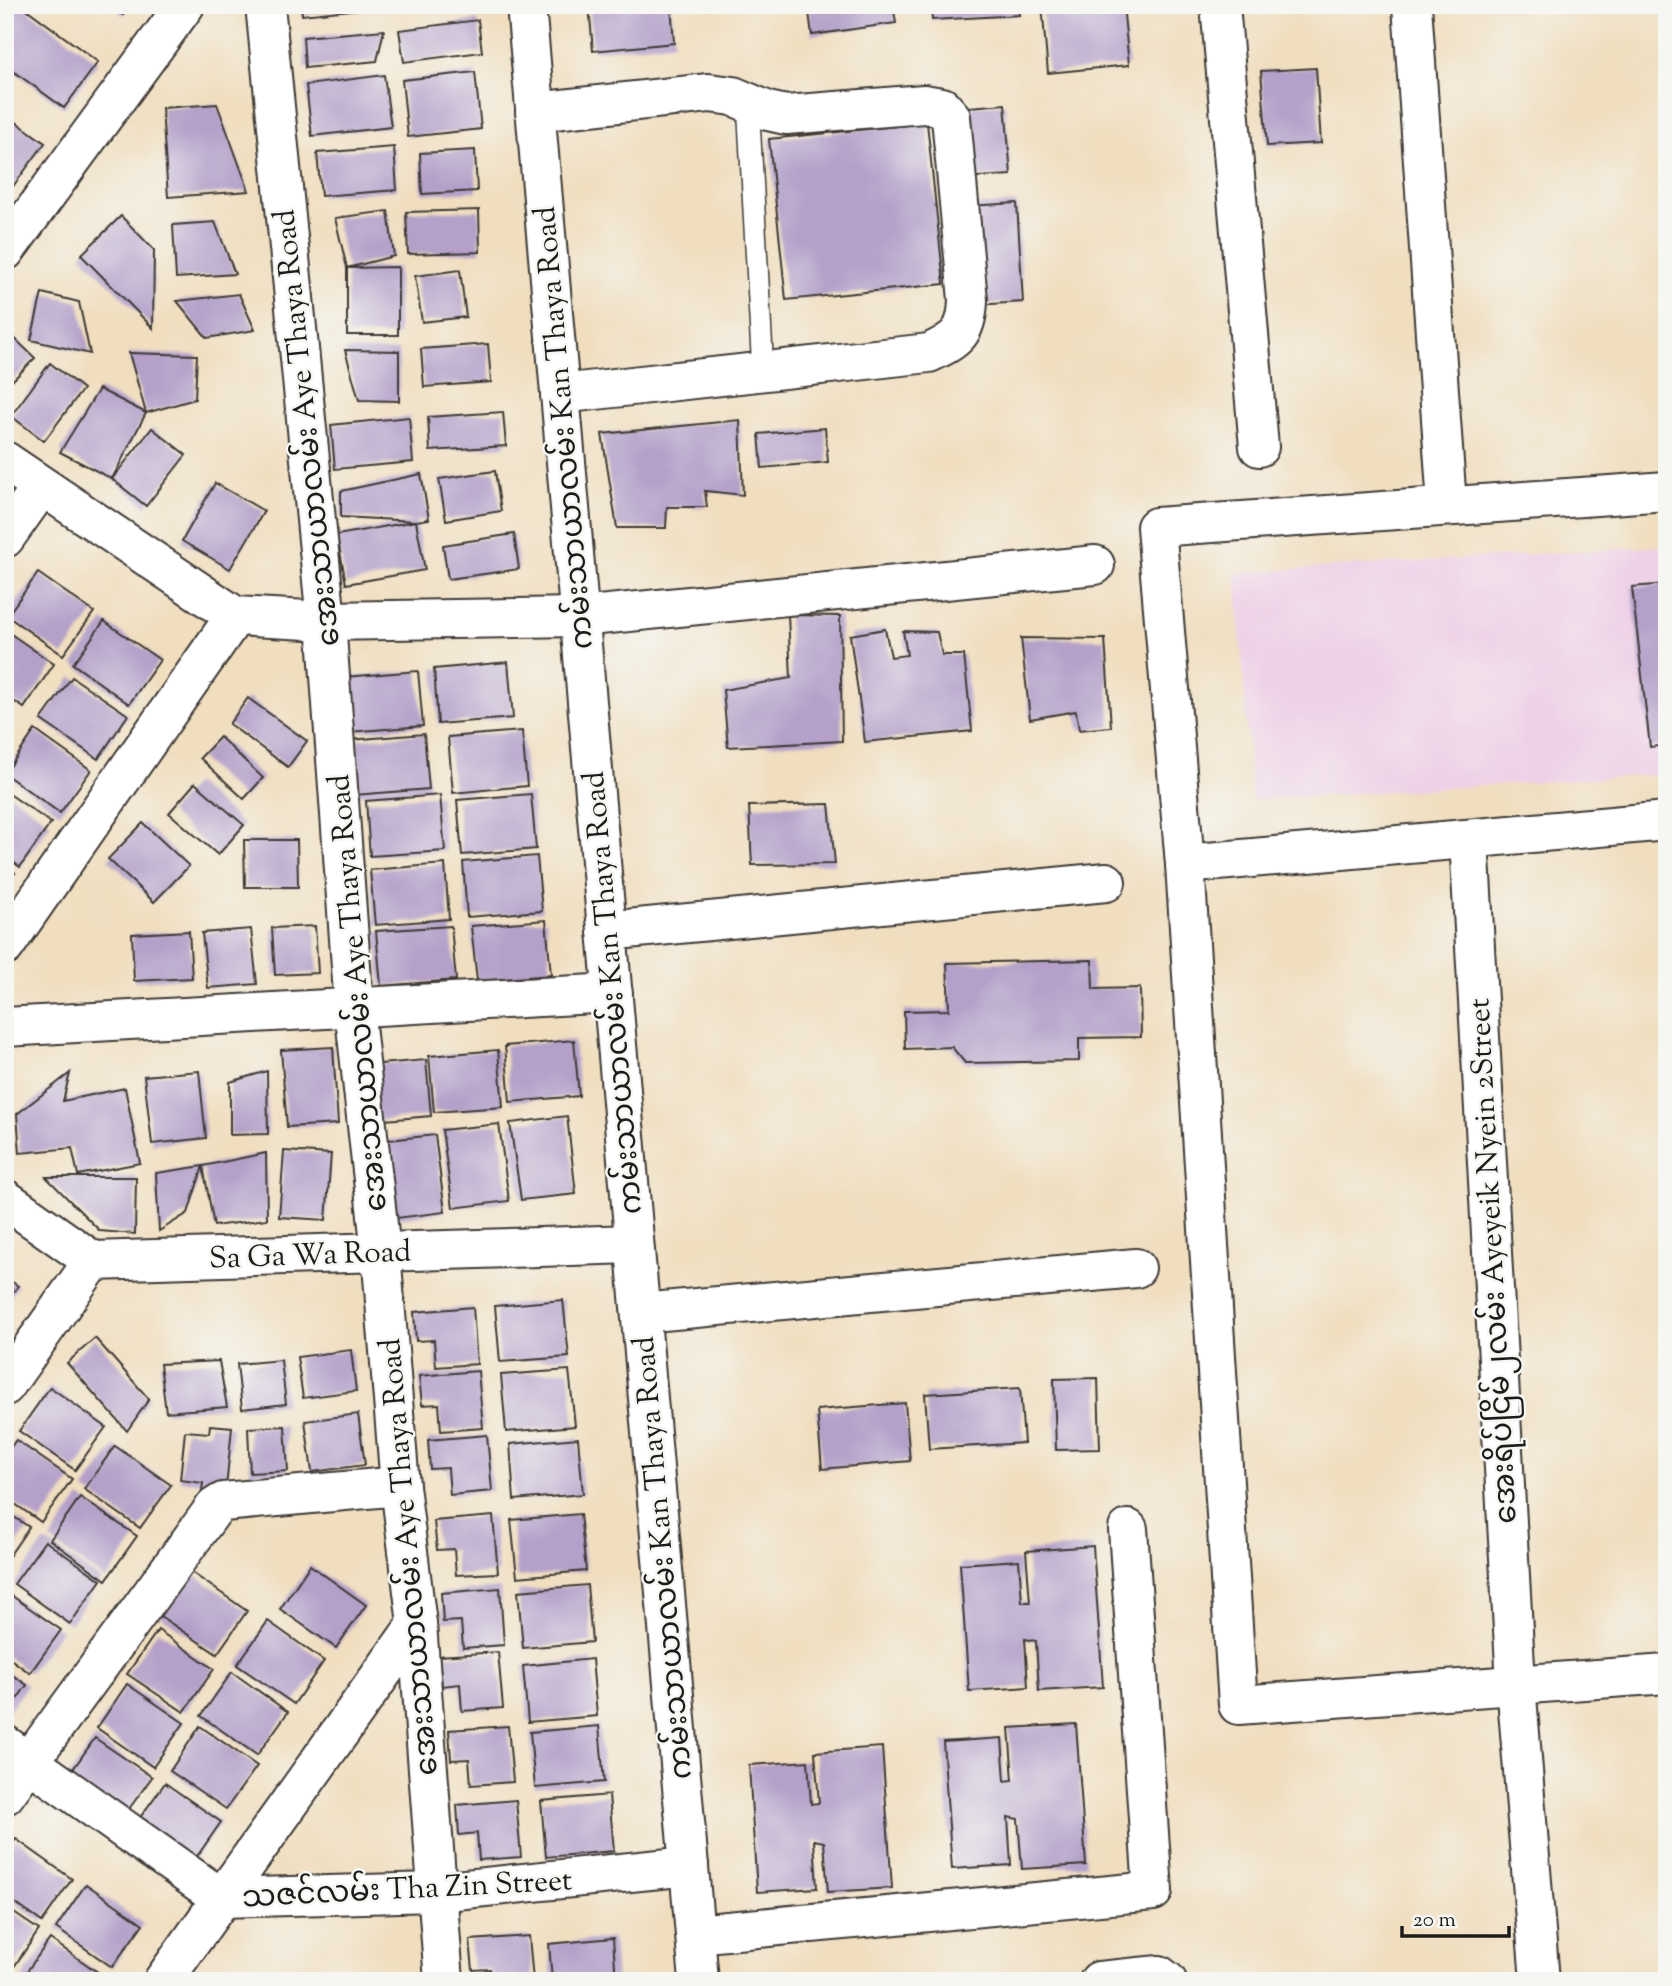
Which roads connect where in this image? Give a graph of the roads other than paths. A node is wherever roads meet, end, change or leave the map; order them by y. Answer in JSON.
{"nodes":[{"id":1,"x":185,"y":5,"type":"edge"},
{"id":2,"x":265,"y":5,"type":"edge"},
{"id":3,"x":526,"y":5,"type":"edge"},
{"id":4,"x":1220,"y":5,"type":"edge"},
{"id":5,"x":1412,"y":5,"type":"edge"},
{"id":6,"x":748,"y":102,"type":"junction"},
{"id":7,"x":535,"y":112,"type":"junction"},
{"id":8,"x":5,"y":251,"type":"edge"},
{"id":9,"x":762,"y":372,"type":"junction"},
{"id":10,"x":560,"y":394,"type":"junction"},
{"id":11,"x":1259,"y":447,"type":"dead end"},
{"id":12,"x":5,"y":461,"type":"edge"},
{"id":13,"x":41,"y":487,"type":"junction"},
{"id":14,"x":1667,"y":491,"type":"edge"},
{"id":15,"x":1447,"y":505,"type":"junction"},
{"id":16,"x":5,"y":538,"type":"edge"},
{"id":17,"x":1095,"y":565,"type":"dead end"},
{"id":18,"x":235,"y":617,"type":"junction"},
{"id":19,"x":579,"y":617,"type":"junction"},
{"id":20,"x":326,"y":621,"type":"junction"},
{"id":21,"x":1667,"y":821,"type":"edge"},
{"id":22,"x":1469,"y":838,"type":"junction"},
{"id":23,"x":1185,"y":864,"type":"junction"},
{"id":24,"x":1106,"y":881,"type":"dead end"},
{"id":25,"x":607,"y":931,"type":"junction"},
{"id":26,"x":5,"y":946,"type":"edge"},
{"id":27,"x":612,"y":993,"type":"junction"},
{"id":28,"x":354,"y":1008,"type":"junction"},
{"id":29,"x":5,"y":1027,"type":"edge"},
{"id":30,"x":5,"y":1199,"type":"edge"},
{"id":31,"x":634,"y":1244,"type":"junction"},
{"id":32,"x":381,"y":1252,"type":"junction"},
{"id":33,"x":93,"y":1261,"type":"junction"},
{"id":34,"x":1136,"y":1268,"type":"dead end"},
{"id":35,"x":640,"y":1313,"type":"junction"},
{"id":36,"x":5,"y":1386,"type":"edge"},
{"id":37,"x":400,"y":1486,"type":"junction"},
{"id":38,"x":1128,"y":1529,"type":"dead end"},
{"id":39,"x":416,"y":1624,"type":"junction"},
{"id":40,"x":1667,"y":1674,"type":"edge"},
{"id":41,"x":1516,"y":1684,"type":"junction"},
{"id":42,"x":17,"y":1754,"type":"edge"},
{"id":43,"x":5,"y":1795,"type":"edge"},
{"id":44,"x":689,"y":1867,"type":"junction"},
{"id":45,"x":436,"y":1892,"type":"junction"},
{"id":46,"x":221,"y":1898,"type":"junction"},
{"id":47,"x":695,"y":1934,"type":"junction"},
{"id":48,"x":163,"y":1981,"type":"edge"},
{"id":49,"x":444,"y":1981,"type":"edge"},
{"id":50,"x":699,"y":1981,"type":"edge"},
{"id":51,"x":1099,"y":1981,"type":"edge"},
{"id":52,"x":1167,"y":1981,"type":"edge"},
{"id":53,"x":1540,"y":1981,"type":"edge"}],
"edges":[{"from":1,"to":8,"type":"street"},
{"from":2,"to":20,"type":"street","name":"အေးသာယာလမ်း Aye Thaya Road"},
{"from":3,"to":7,"type":"street","name":"ကမ်းသာယာလမ်း Kan Thaya Road"},
{"from":4,"to":11,"type":"street"},
{"from":5,"to":15,"type":"street"},
{"from":6,"to":7,"type":"street"},
{"from":6,"to":9,"type":"lane"},
{"from":6,"to":9,"type":"street"},
{"from":7,"to":10,"type":"street","name":"ကမ်းသာယာလမ်း Kan Thaya Road"},
{"from":9,"to":10,"type":"street"},
{"from":10,"to":19,"type":"street","name":"ကမ်းသာယာလမ်း Kan Thaya Road"},
{"from":12,"to":13,"type":"street"},
{"from":13,"to":16,"type":"street"},
{"from":13,"to":18,"type":"street"},
{"from":14,"to":15,"type":"street"},
{"from":15,"to":23,"type":"street"},
{"from":17,"to":19,"type":"street"},
{"from":18,"to":20,"type":"street"},
{"from":18,"to":26,"type":"street"},
{"from":19,"to":20,"type":"street"},
{"from":19,"to":25,"type":"street","name":"ကမ်းသာယာလမ်း Kan Thaya Road"},
{"from":20,"to":28,"type":"street","name":"အေးသာယာလမ်း Aye Thaya Road"},
{"from":21,"to":22,"type":"street"},
{"from":22,"to":23,"type":"street"},
{"from":22,"to":41,"type":"street","name":"အေးရိပ်ငြိမ်၂လမ်း Ayeyeik Nyein 2Street"},
{"from":23,"to":41,"type":"street"},
{"from":24,"to":25,"type":"street"},
{"from":25,"to":27,"type":"street","name":"ကမ်းသာယာလမ်း Kan Thaya Road"},
{"from":27,"to":28,"type":"street"},
{"from":27,"to":31,"type":"street","name":"ကမ်းသာယာလမ်း Kan Thaya Road"},
{"from":28,"to":29,"type":"street"},
{"from":28,"to":32,"type":"street","name":"အေးသာယာလမ်း Aye Thaya Road"},
{"from":30,"to":33,"type":"street"},
{"from":31,"to":32,"type":"street","name":"Sa Ga Wa Road"},
{"from":31,"to":35,"type":"street","name":"ကမ်းသာယာလမ်း Kan Thaya Road"},
{"from":32,"to":33,"type":"street","name":"Sa Ga Wa Road"},
{"from":32,"to":37,"type":"street","name":"အေးသာယာလမ်း Aye Thaya Road"},
{"from":33,"to":36,"type":"street"},
{"from":34,"to":35,"type":"street"},
{"from":35,"to":44,"type":"street","name":"ကမ်းသာယာလမ်း Kan Thaya Road"},
{"from":37,"to":39,"type":"street","name":"အေးသာယာလမ်း Aye Thaya Road"},
{"from":37,"to":42,"type":"street"},
{"from":38,"to":47,"type":"street"},
{"from":39,"to":45,"type":"street","name":"အေးသာယာလမ်း Aye Thaya Road"},
{"from":39,"to":46,"type":"street"},
{"from":40,"to":41,"type":"street"},
{"from":41,"to":53,"type":"street","name":"အေးရိပ်ငြိမ်၂လမ်း Ayeyeik Nyein 2Street"},
{"from":42,"to":43,"type":"street"},
{"from":42,"to":46,"type":"street","name":"သဇင်လမ်း Tha Zin Street"},
{"from":44,"to":45,"type":"street","name":"သဇင်လမ်း Tha Zin Street"},
{"from":44,"to":47,"type":"street","name":"ကမ်းသာယာလမ်း Kan Thaya Road"},
{"from":45,"to":46,"type":"street","name":"သဇင်လမ်း Tha Zin Street"},
{"from":45,"to":49,"type":"street","name":"အေးသာယာလမ်း Aye Thaya Road"},
{"from":46,"to":48,"type":"street"},
{"from":47,"to":50,"type":"street","name":"ကမ်းသာယာလမ်း Kan Thaya Road"},
{"from":51,"to":52,"type":"street"}]}
